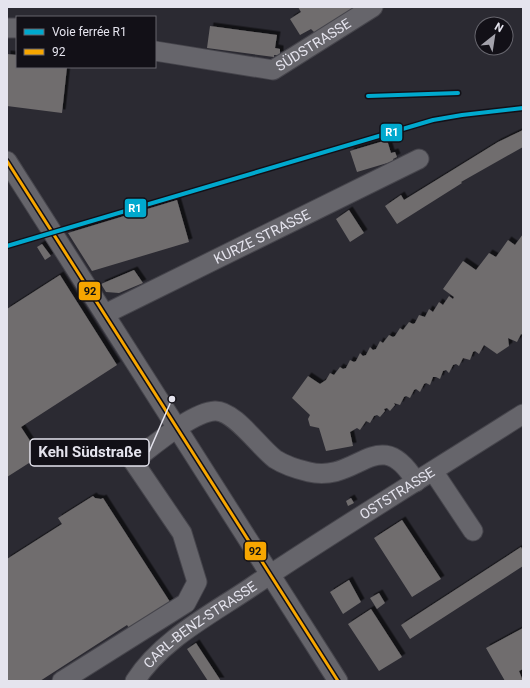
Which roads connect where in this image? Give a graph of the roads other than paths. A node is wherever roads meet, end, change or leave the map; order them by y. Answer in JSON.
{"nodes":[{"id":1,"x":373,"y":7,"type":"edge"},
{"id":2,"x":156,"y":51,"type":"edge"},
{"id":3,"x":419,"y":159,"type":"dead end"},
{"id":4,"x":7,"y":161,"type":"edge"},
{"id":5,"x":105,"y":314,"type":"junction"},
{"id":6,"x":523,"y":414,"type":"edge"},
{"id":7,"x":178,"y":428,"type":"junction"},
{"id":8,"x":433,"y":471,"type":"junction"},
{"id":9,"x":416,"y":482,"type":"junction"},
{"id":10,"x":473,"y":531,"type":"dead end"},
{"id":11,"x":271,"y":574,"type":"junction"},
{"id":12,"x":62,"y":681,"type":"edge"},
{"id":13,"x":135,"y":681,"type":"edge"},
{"id":14,"x":338,"y":681,"type":"edge"}],
"edges":[{"from":1,"to":2,"type":"street","name":"SÜDSTRASSE"},
{"from":3,"to":5,"type":"street","name":"KURZE STRASSE"},
{"from":4,"to":5,"type":"street"},
{"from":5,"to":7,"type":"street"},
{"from":6,"to":8,"type":"street","name":"OSTSTRASSE"},
{"from":7,"to":9,"type":"street"},
{"from":7,"to":11,"type":"street"},
{"from":7,"to":12,"type":"street"},
{"from":8,"to":9,"type":"street","name":"OSTSTRASSE"},
{"from":8,"to":10,"type":"street"},
{"from":9,"to":11,"type":"street","name":"OSTSTRASSE"},
{"from":11,"to":13,"type":"street","name":"CARL-BENZ-STRASSE"},
{"from":11,"to":14,"type":"street"}]}
